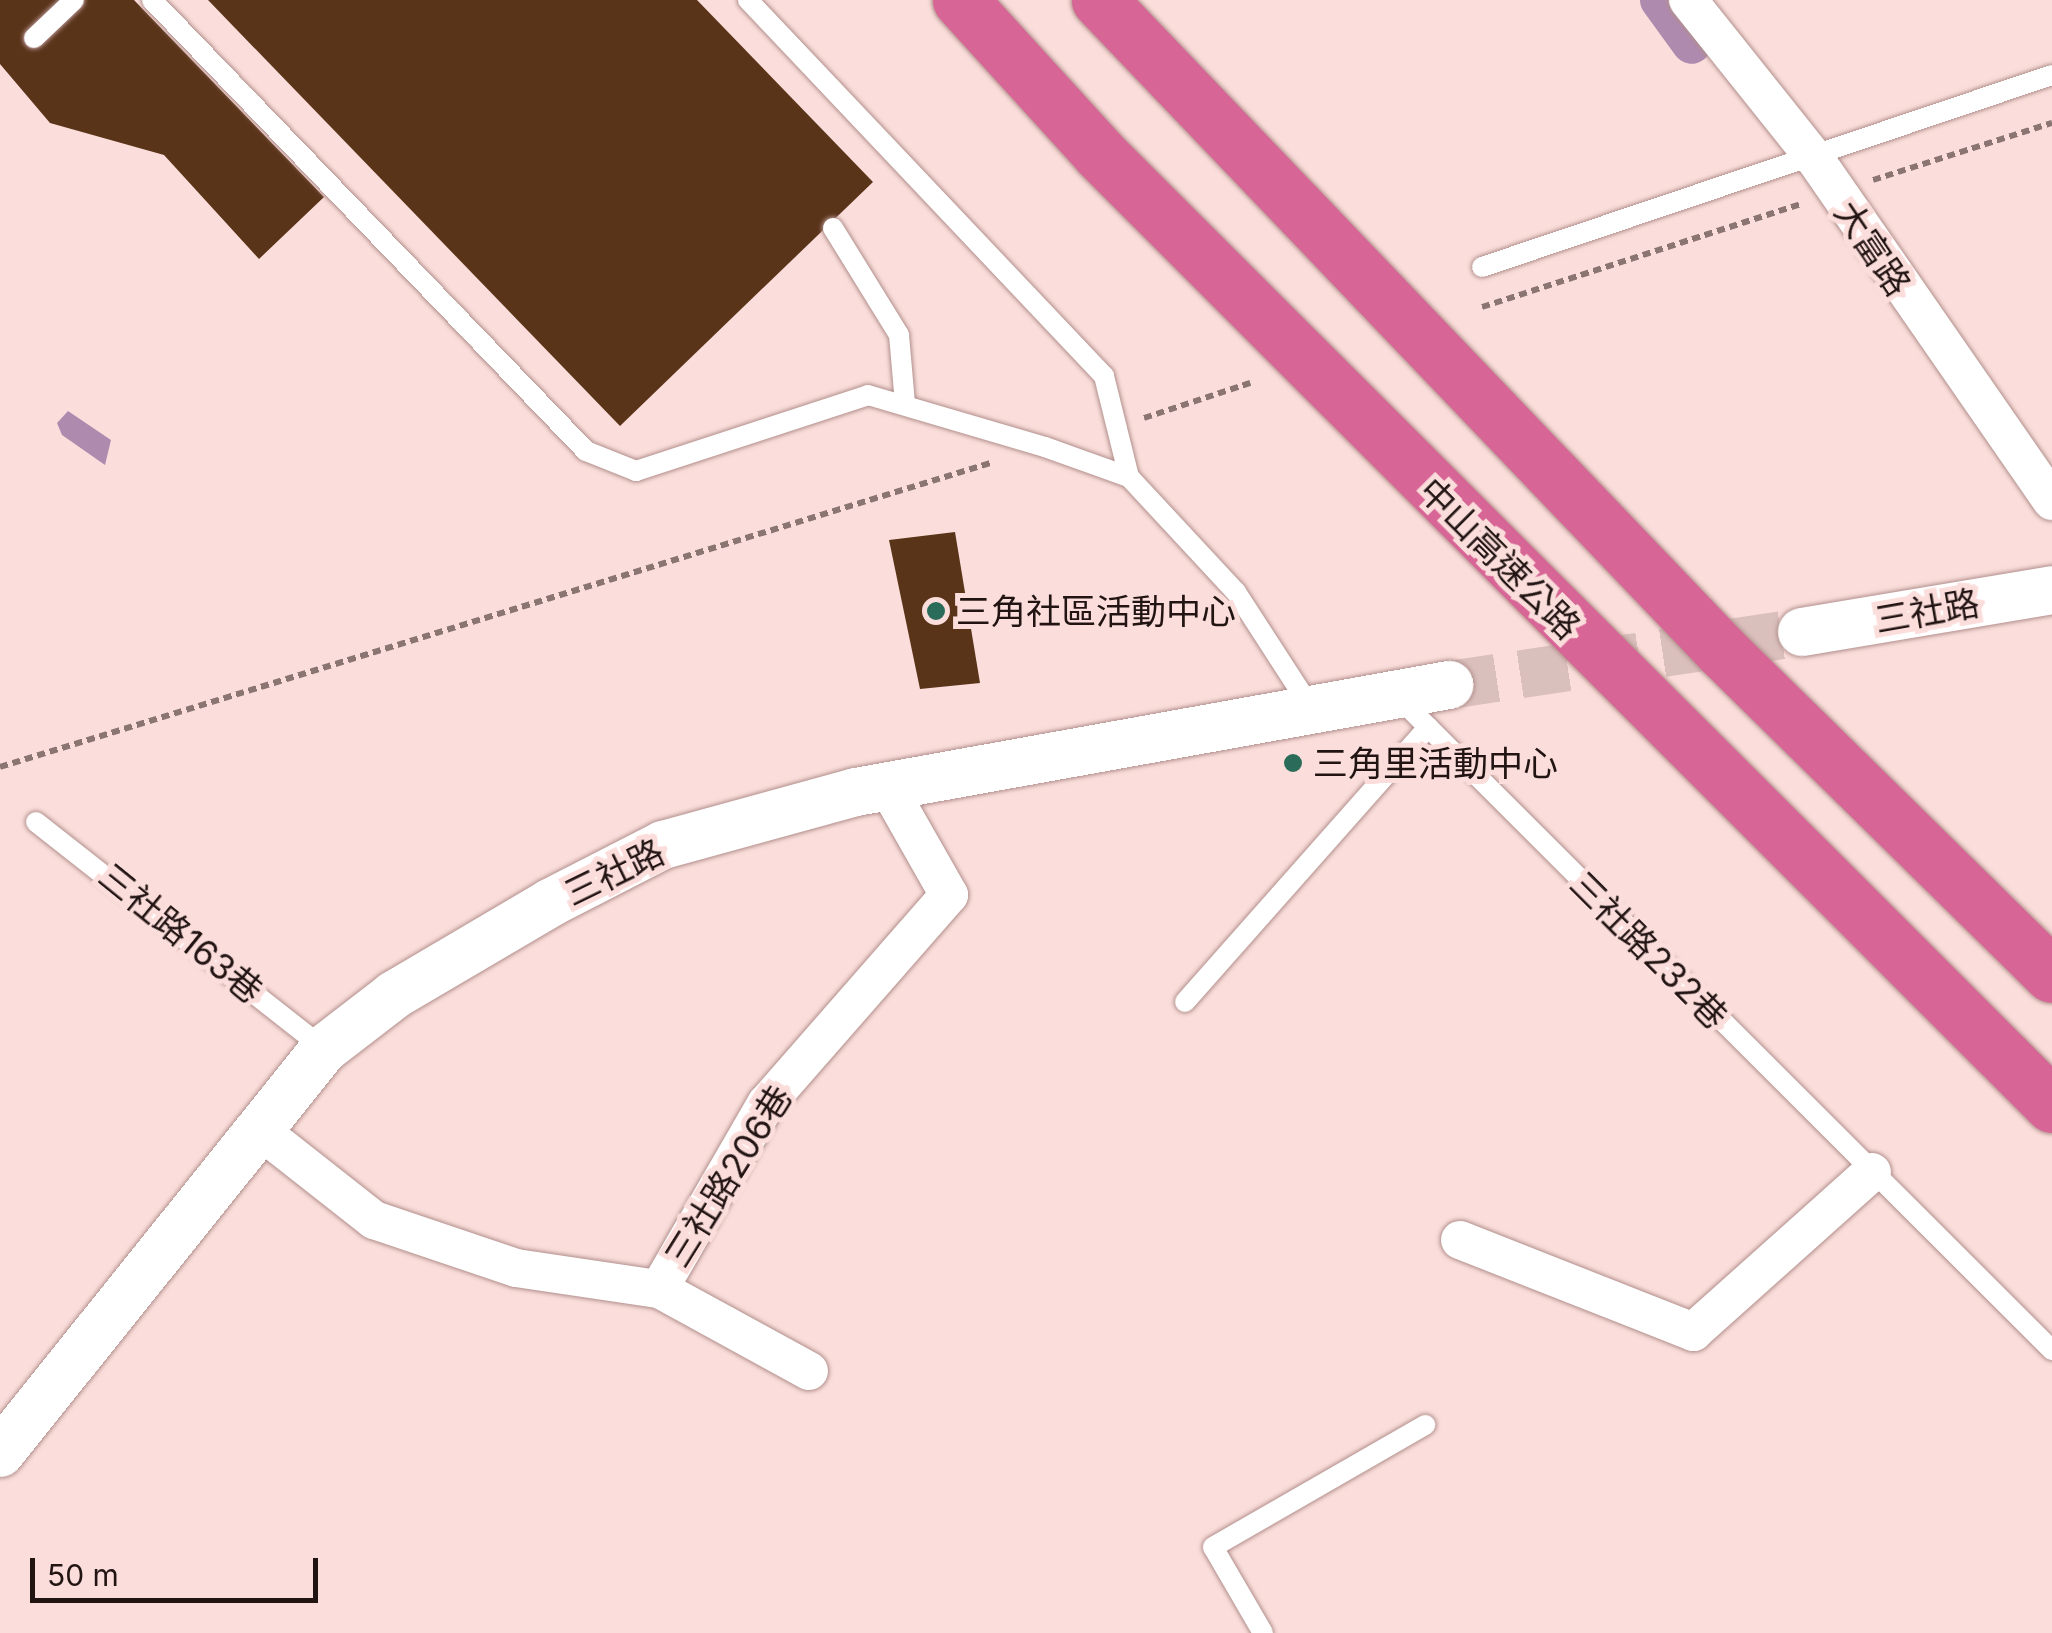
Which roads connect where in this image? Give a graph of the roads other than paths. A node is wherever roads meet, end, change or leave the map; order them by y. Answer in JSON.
{"nodes":[{"id":1,"x":74,"y":0,"type":"edge"},
{"id":2,"x":152,"y":0,"type":"edge"},
{"id":3,"x":748,"y":0,"type":"edge"},
{"id":4,"x":960,"y":0,"type":"edge"},
{"id":5,"x":1099,"y":0,"type":"edge"},
{"id":6,"x":1688,"y":0,"type":"edge"},
{"id":7,"x":34,"y":38,"type":"dead end"},
{"id":8,"x":2052,"y":75,"type":"edge"},
{"id":9,"x":1814,"y":159,"type":"junction"},
{"id":10,"x":833,"y":228,"type":"dead end"},
{"id":11,"x":1482,"y":267,"type":"dead end"},
{"id":12,"x":905,"y":404,"type":"junction"},
{"id":13,"x":1129,"y":477,"type":"junction"},
{"id":14,"x":2052,"y":501,"type":"edge"},
{"id":15,"x":2052,"y":590,"type":"edge"},
{"id":16,"x":1802,"y":632,"type":"tunnel mouth"},
{"id":17,"x":1424,"y":702,"type":"junction"},
{"id":18,"x":1315,"y":714,"type":"junction"},
{"id":19,"x":887,"y":786,"type":"junction"},
{"id":20,"x":36,"y":822,"type":"dead end"},
{"id":21,"x":2052,"y":975,"type":"edge"},
{"id":22,"x":1185,"y":1002,"type":"dead end"},
{"id":23,"x":324,"y":1049,"type":"junction"},
{"id":24,"x":2052,"y":1104,"type":"edge"},
{"id":25,"x":257,"y":1128,"type":"junction"},
{"id":26,"x":1872,"y":1172,"type":"junction"},
{"id":27,"x":1460,"y":1240,"type":"dead end"},
{"id":28,"x":659,"y":1289,"type":"junction"},
{"id":29,"x":2052,"y":1350,"type":"edge"},
{"id":30,"x":809,"y":1371,"type":"dead end"},
{"id":31,"x":1425,"y":1425,"type":"dead end"},
{"id":32,"x":0,"y":1454,"type":"edge"},
{"id":33,"x":1262,"y":1633,"type":"edge"}],
"edges":[{"from":1,"to":7,"type":"lane"},
{"from":2,"to":12,"type":"lane"},
{"from":3,"to":13,"type":"lane"},
{"from":4,"to":24,"type":"highway","name":"中山高速公路"},
{"from":5,"to":21,"type":"highway"},
{"from":6,"to":9,"type":"street","name":"大富路"},
{"from":8,"to":9,"type":"lane"},
{"from":9,"to":11,"type":"lane"},
{"from":9,"to":14,"type":"street","name":"大富路"},
{"from":10,"to":12,"type":"lane"},
{"from":12,"to":13,"type":"lane"},
{"from":13,"to":18,"type":"lane"},
{"from":15,"to":16,"type":"street","name":"三社路"},
{"from":17,"to":18,"type":"street","name":"三社路"},
{"from":17,"to":22,"type":"lane"},
{"from":17,"to":26,"type":"lane","name":"三社路232巷"},
{"from":18,"to":19,"type":"street","name":"三社路"},
{"from":19,"to":23,"type":"street","name":"三社路"},
{"from":19,"to":28,"type":"street","name":"三社路206巷"},
{"from":20,"to":23,"type":"lane","name":"三社路163巷"},
{"from":23,"to":25,"type":"street","name":"三社路"},
{"from":25,"to":28,"type":"street"},
{"from":25,"to":32,"type":"street","name":"三社路"},
{"from":26,"to":27,"type":"street"},
{"from":26,"to":29,"type":"lane","name":"三社路232巷"},
{"from":28,"to":30,"type":"street","name":"三社路206巷"},
{"from":31,"to":33,"type":"lane"}]}
